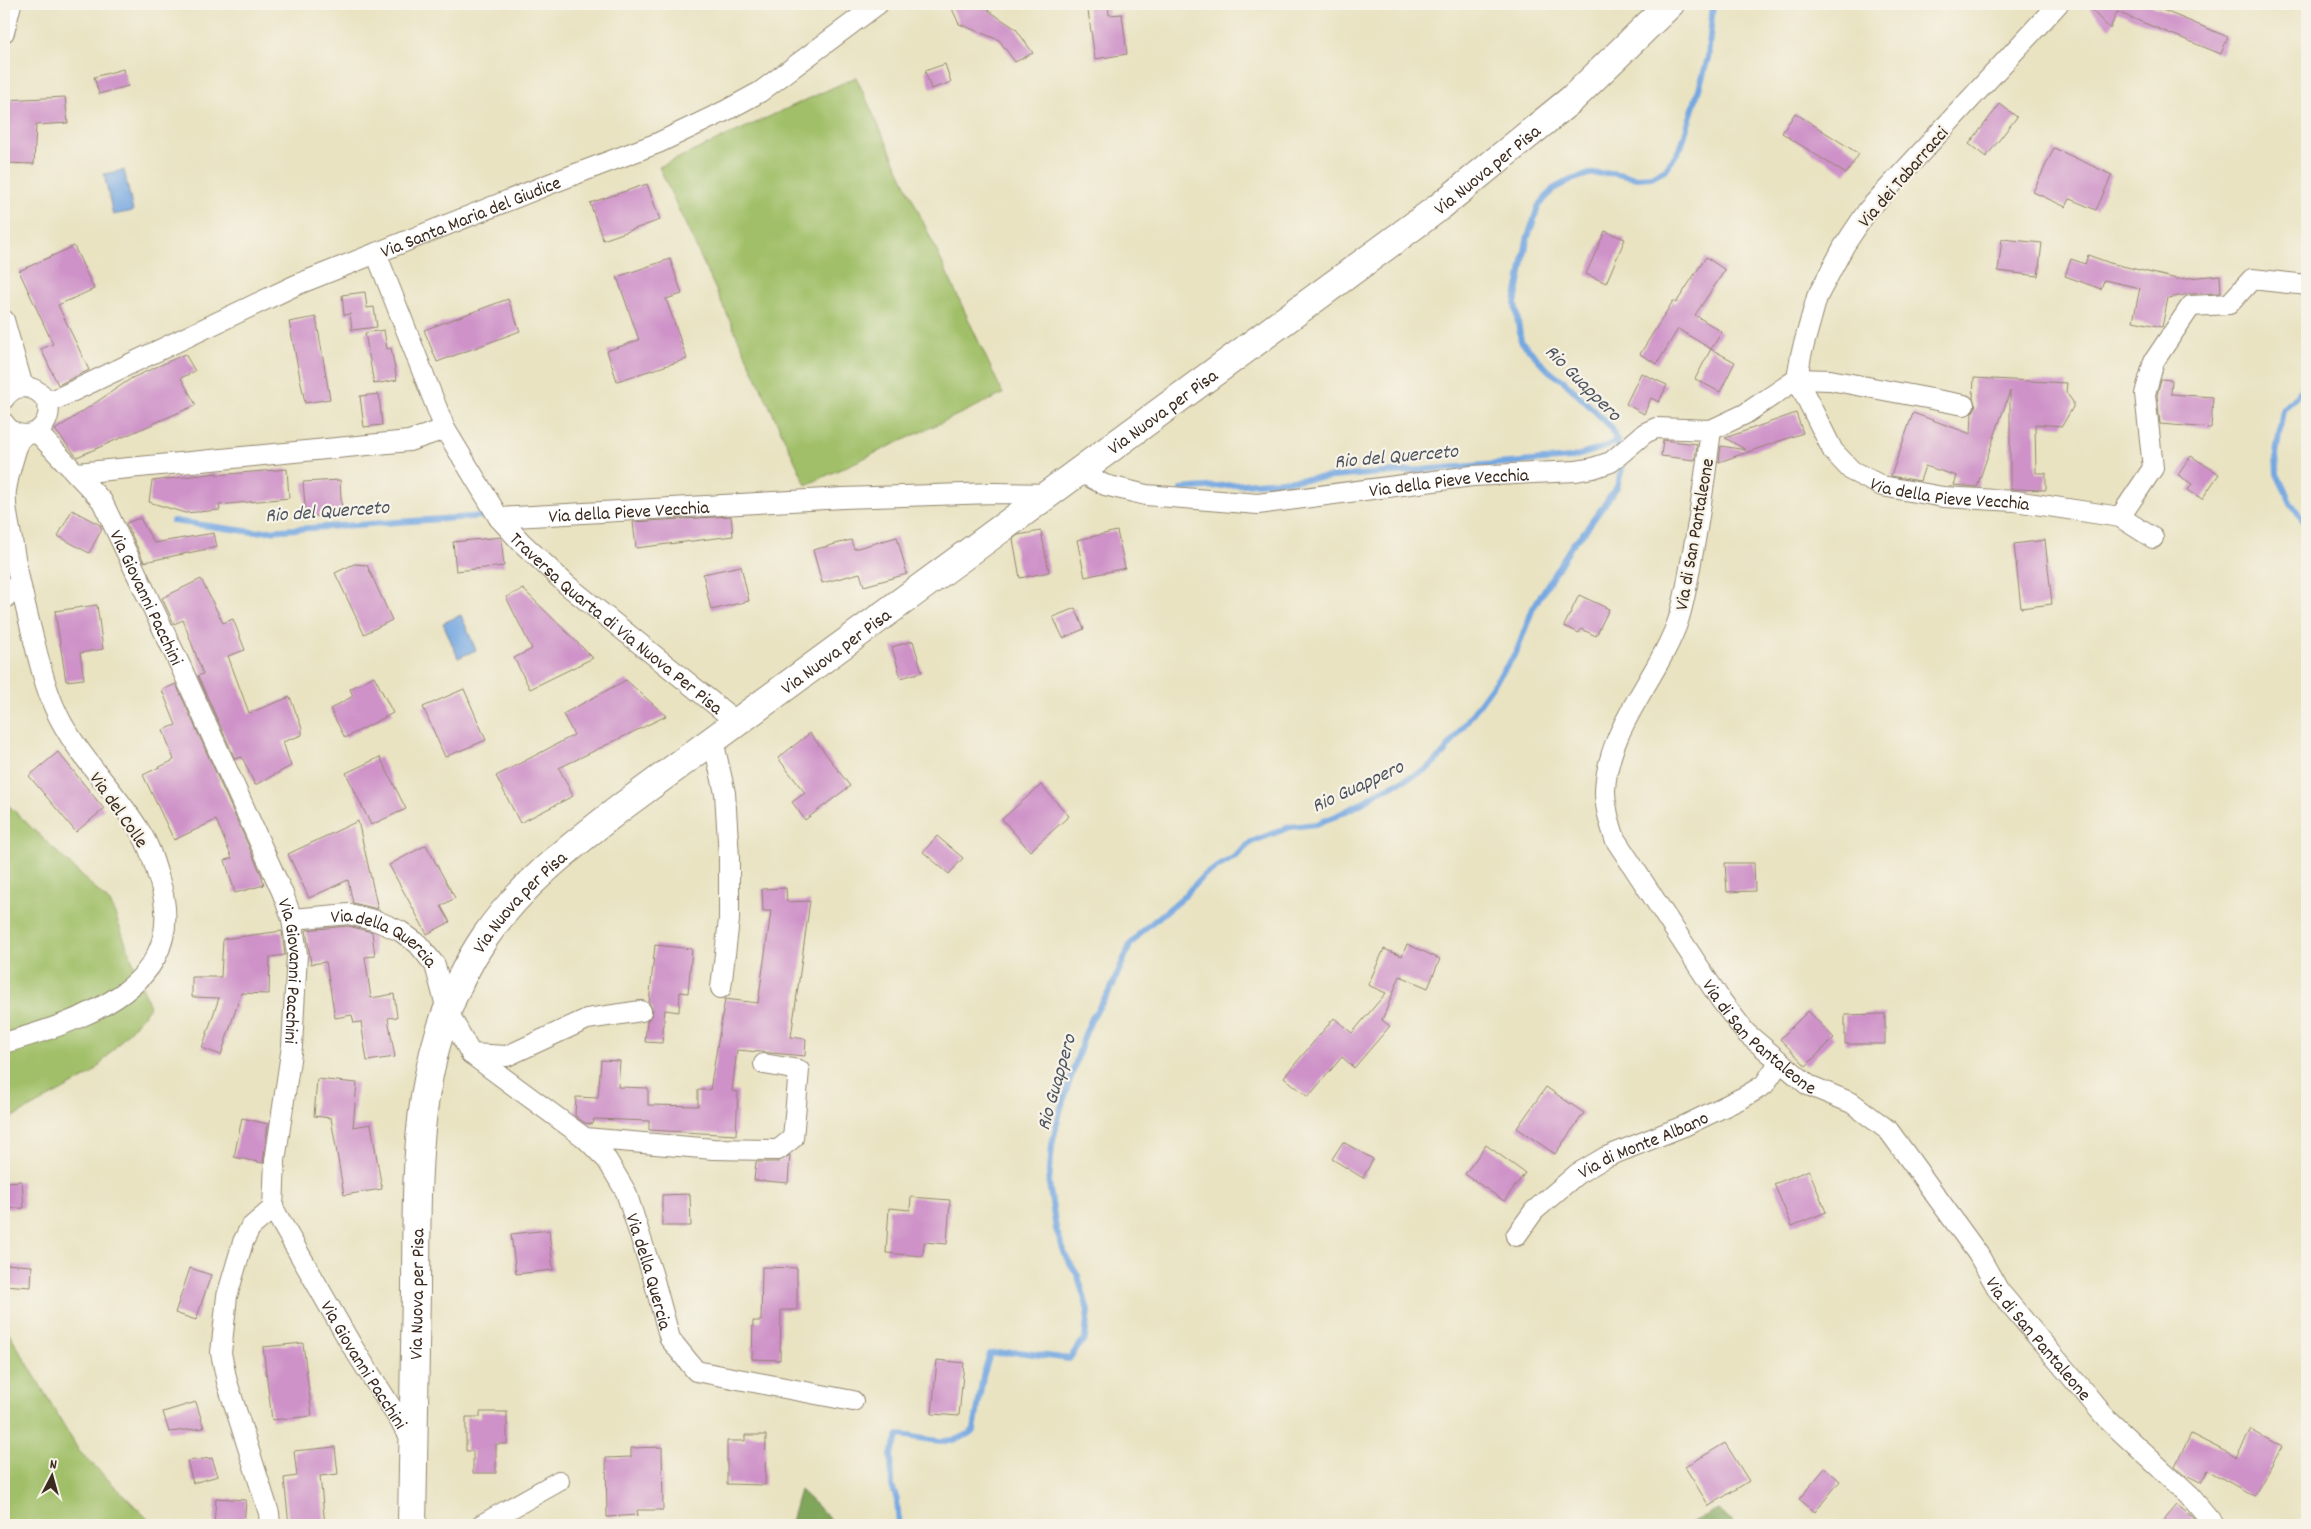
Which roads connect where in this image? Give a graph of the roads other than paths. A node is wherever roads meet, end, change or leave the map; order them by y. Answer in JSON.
{"nodes":[{"id":1,"x":11,"y":4,"type":"edge"},
{"id":2,"x":878,"y":4,"type":"edge"},
{"id":3,"x":1670,"y":4,"type":"edge"},
{"id":4,"x":2058,"y":4,"type":"edge"},
{"id":5,"x":4,"y":32,"type":"edge"},
{"id":6,"x":376,"y":252,"type":"junction"},
{"id":7,"x":2307,"y":285,"type":"edge"},
{"id":8,"x":4,"y":320,"type":"edge"},
{"id":9,"x":1797,"y":378,"type":"junction"},
{"id":10,"x":23,"y":386,"type":"junction"},
{"id":11,"x":4,"y":399,"type":"edge"},
{"id":12,"x":48,"y":403,"type":"junction"},
{"id":13,"x":1964,"y":405,"type":"dead end"},
{"id":14,"x":4,"y":423,"type":"edge"},
{"id":15,"x":445,"y":429,"type":"junction"},
{"id":16,"x":1710,"y":430,"type":"junction"},
{"id":17,"x":29,"y":433,"type":"junction"},
{"id":18,"x":1080,"y":472,"type":"junction"},
{"id":19,"x":77,"y":473,"type":"junction"},
{"id":20,"x":1051,"y":494,"type":"junction"},
{"id":21,"x":2120,"y":517,"type":"junction"},
{"id":22,"x":499,"y":518,"type":"junction"},
{"id":23,"x":2153,"y":538,"type":"dead end"},
{"id":24,"x":19,"y":582,"type":"junction"},
{"id":25,"x":4,"y":599,"type":"edge"},
{"id":26,"x":738,"y":723,"type":"junction"},
{"id":27,"x":713,"y":740,"type":"junction"},
{"id":28,"x":292,"y":919,"type":"junction"},
{"id":29,"x":721,"y":988,"type":"dead end"},
{"id":30,"x":447,"y":1010,"type":"junction"},
{"id":31,"x":641,"y":1011,"type":"dead end"},
{"id":32,"x":4,"y":1043,"type":"edge"},
{"id":33,"x":471,"y":1054,"type":"junction"},
{"id":34,"x":1779,"y":1063,"type":"junction"},
{"id":35,"x":764,"y":1064,"type":"dead end"},
{"id":36,"x":585,"y":1138,"type":"junction"},
{"id":37,"x":273,"y":1208,"type":"junction"},
{"id":38,"x":1516,"y":1236,"type":"dead end"},
{"id":39,"x":853,"y":1400,"type":"dead end"},
{"id":40,"x":413,"y":1442,"type":"junction"},
{"id":41,"x":559,"y":1481,"type":"dead end"},
{"id":42,"x":270,"y":1525,"type":"edge"},
{"id":43,"x":412,"y":1525,"type":"edge"},
{"id":44,"x":481,"y":1525,"type":"edge"},
{"id":45,"x":2214,"y":1525,"type":"edge"}],
"edges":[{"from":1,"to":5,"type":"street"},
{"from":2,"to":6,"type":"street","name":"Via Santa Maria del Giudice"},
{"from":3,"to":18,"type":"main road","name":"Via Nuova per Pisa"},
{"from":4,"to":9,"type":"street","name":"Via dei Tabarracci"},
{"from":6,"to":12,"type":"street","name":"Via Santa Maria del Giudice"},
{"from":6,"to":15,"type":"street"},
{"from":7,"to":21,"type":"street"},
{"from":8,"to":10,"type":"street"},
{"from":9,"to":13,"type":"street"},
{"from":9,"to":16,"type":"street","name":"Via della Pieve Vecchia"},
{"from":9,"to":21,"type":"street","name":"Via della Pieve Vecchia"},
{"from":10,"to":11,"type":"street"},
{"from":10,"to":12,"type":"street"},
{"from":12,"to":17,"type":"street","name":"Via del Colle"},
{"from":14,"to":17,"type":"street","name":"Via Giovanni Pacchini"},
{"from":15,"to":19,"type":"street"},
{"from":15,"to":22,"type":"street"},
{"from":16,"to":18,"type":"street","name":"Via della Pieve Vecchia"},
{"from":16,"to":34,"type":"street","name":"Via di San Pantaleone"},
{"from":17,"to":19,"type":"street","name":"Via Giovanni Pacchini"},
{"from":17,"to":24,"type":"street","name":"Via del Colle"},
{"from":18,"to":20,"type":"main road","name":"Via Nuova per Pisa"},
{"from":19,"to":28,"type":"street","name":"Via Giovanni Pacchini"},
{"from":20,"to":22,"type":"street","name":"Via della Pieve Vecchia"},
{"from":20,"to":26,"type":"main road","name":"Via Nuova per Pisa"},
{"from":21,"to":23,"type":"street","name":"Via della Pieve Vecchia"},
{"from":22,"to":26,"type":"street","name":"Traversa Quarta di Via Nuova Per Pisa"},
{"from":24,"to":25,"type":"street"},
{"from":24,"to":32,"type":"street","name":"Via del Colle"},
{"from":26,"to":27,"type":"main road","name":"Via Nuova per Pisa"},
{"from":27,"to":29,"type":"street"},
{"from":27,"to":30,"type":"main road","name":"Via Nuova per Pisa"},
{"from":28,"to":30,"type":"street","name":"Via della Quercia"},
{"from":28,"to":37,"type":"street","name":"Via Giovanni Pacchini"},
{"from":30,"to":33,"type":"street","name":"Via della Quercia"},
{"from":30,"to":40,"type":"main road","name":"Via Nuova per Pisa"},
{"from":31,"to":33,"type":"street"},
{"from":33,"to":36,"type":"street","name":"Via della Quercia"},
{"from":34,"to":38,"type":"street","name":"Via di Monte Albano"},
{"from":34,"to":45,"type":"street","name":"Via di San Pantaleone"},
{"from":35,"to":36,"type":"street"},
{"from":36,"to":39,"type":"street","name":"Via della Quercia"},
{"from":37,"to":40,"type":"street","name":"Via Giovanni Pacchini"},
{"from":37,"to":42,"type":"street"},
{"from":40,"to":43,"type":"main road","name":"Via Nuova per Pisa"},
{"from":41,"to":44,"type":"street"}]}
